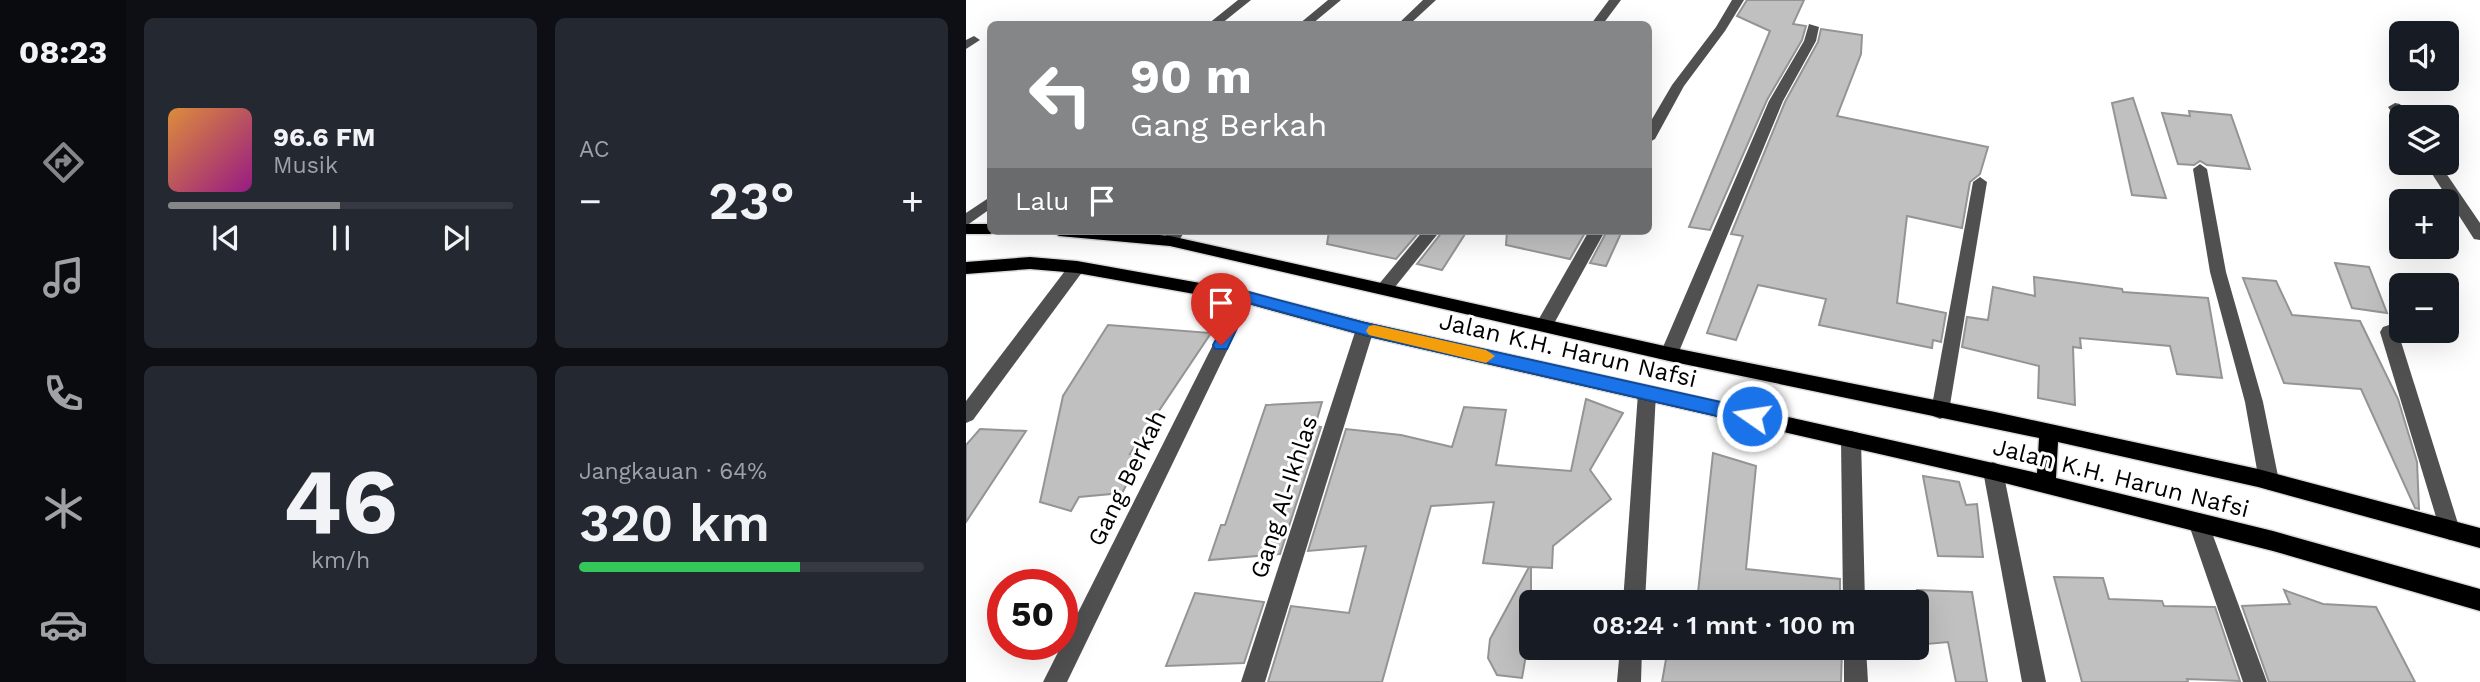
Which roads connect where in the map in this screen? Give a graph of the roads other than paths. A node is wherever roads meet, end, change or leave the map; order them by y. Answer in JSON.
{"nodes":[{"id":1,"x":1245,"y":0,"type":"edge"},
{"id":2,"x":1335,"y":0,"type":"edge"},
{"id":3,"x":1430,"y":0,"type":"edge"},
{"id":4,"x":1615,"y":0,"type":"edge"},
{"id":5,"x":1738,"y":0,"type":"edge"},
{"id":6,"x":1218,"y":21,"type":"edge"},
{"id":7,"x":1309,"y":21,"type":"edge"},
{"id":8,"x":1407,"y":21,"type":"edge"},
{"id":9,"x":1599,"y":21,"type":"edge"},
{"id":10,"x":1813,"y":27,"type":"dead end"},
{"id":11,"x":1652,"y":132,"type":"edge"},
{"id":12,"x":2200,"y":169,"type":"dead end"},
{"id":13,"x":2440,"y":175,"type":"edge"},
{"id":14,"x":1980,"y":182,"type":"dead end"},
{"id":15,"x":987,"y":204,"type":"edge"},
{"id":16,"x":966,"y":221,"type":"edge"},
{"id":17,"x":966,"y":229,"type":"edge"},
{"id":18,"x":987,"y":229,"type":"edge"},
{"id":19,"x":1150,"y":235,"type":"edge"},
{"id":20,"x":1429,"y":235,"type":"edge"},
{"id":21,"x":1595,"y":235,"type":"edge"},
{"id":22,"x":2480,"y":235,"type":"edge"},
{"id":23,"x":1173,"y":236,"type":"edge"},
{"id":24,"x":1077,"y":267,"type":"junction"},
{"id":25,"x":966,"y":268,"type":"edge"},
{"id":26,"x":1385,"y":288,"type":"junction"},
{"id":27,"x":1245,"y":297,"type":"junction"},
{"id":28,"x":1545,"y":324,"type":"junction"},
{"id":29,"x":1365,"y":329,"type":"junction"},
{"id":30,"x":2392,"y":343,"type":"edge"},
{"id":31,"x":1669,"y":354,"type":"junction"},
{"id":32,"x":1647,"y":393,"type":"junction"},
{"id":33,"x":1940,"y":411,"type":"junction"},
{"id":34,"x":966,"y":415,"type":"edge"},
{"id":35,"x":2049,"y":432,"type":"junction"},
{"id":36,"x":1851,"y":439,"type":"junction"},
{"id":37,"x":1993,"y":471,"type":"junction"},
{"id":38,"x":2269,"y":481,"type":"junction"},
{"id":39,"x":2046,"y":484,"type":"junction"},
{"id":40,"x":2198,"y":522,"type":"junction"},
{"id":41,"x":2450,"y":530,"type":"junction"},
{"id":42,"x":2480,"y":538,"type":"edge"},
{"id":43,"x":1635,"y":590,"type":"edge"},
{"id":44,"x":1854,"y":590,"type":"edge"},
{"id":45,"x":2480,"y":600,"type":"edge"},
{"id":46,"x":1630,"y":660,"type":"edge"},
{"id":47,"x":1855,"y":660,"type":"edge"},
{"id":48,"x":1055,"y":682,"type":"edge"},
{"id":49,"x":1253,"y":682,"type":"edge"},
{"id":50,"x":1629,"y":682,"type":"edge"},
{"id":51,"x":1856,"y":682,"type":"edge"},
{"id":52,"x":2034,"y":682,"type":"edge"},
{"id":53,"x":2255,"y":682,"type":"edge"}],
"edges":[{"from":1,"to":6,"type":"street"},
{"from":2,"to":7,"type":"street"},
{"from":3,"to":8,"type":"street"},
{"from":4,"to":9,"type":"street"},
{"from":5,"to":11,"type":"street"},
{"from":10,"to":31,"type":"street"},
{"from":12,"to":38,"type":"street"},
{"from":13,"to":22,"type":"street"},
{"from":14,"to":33,"type":"street"},
{"from":15,"to":16,"type":"street"},
{"from":17,"to":18,"type":"main road"},
{"from":19,"to":23,"type":"main road","name":"Jalan K.H. Harun Nafsi"},
{"from":20,"to":26,"type":"street"},
{"from":21,"to":28,"type":"street"},
{"from":23,"to":26,"type":"main road","name":"Jalan K.H. Harun Nafsi"},
{"from":24,"to":25,"type":"main road","name":"Jalan K.H. Harun Nafsi"},
{"from":24,"to":27,"type":"main road","name":"Jalan K.H. Harun Nafsi"},
{"from":24,"to":34,"type":"street"},
{"from":26,"to":28,"type":"main road","name":"Jalan K.H. Harun Nafsi"},
{"from":27,"to":29,"type":"main road","name":"Jalan K.H. Harun Nafsi"},
{"from":27,"to":48,"type":"street","name":"Gang Berkah"},
{"from":28,"to":31,"type":"main road","name":"Jalan K.H. Harun Nafsi"},
{"from":29,"to":32,"type":"main road","name":"Jalan K.H. Harun Nafsi"},
{"from":29,"to":49,"type":"street","name":"Gang Al-Ikhlas"},
{"from":30,"to":41,"type":"street"},
{"from":31,"to":33,"type":"main road","name":"Jalan K.H. Harun Nafsi"},
{"from":32,"to":36,"type":"main road","name":"Jalan K.H. Harun Nafsi"},
{"from":32,"to":43,"type":"street"},
{"from":33,"to":35,"type":"main road","name":"Jalan K.H. Harun Nafsi"},
{"from":35,"to":38,"type":"main road","name":"Jalan K.H. Harun Nafsi"},
{"from":35,"to":39,"type":"main road"},
{"from":36,"to":37,"type":"main road","name":"Jalan K.H. Harun Nafsi"},
{"from":36,"to":44,"type":"street"},
{"from":37,"to":39,"type":"main road","name":"Jalan K.H. Harun Nafsi"},
{"from":37,"to":52,"type":"street"},
{"from":38,"to":41,"type":"main road","name":"Jalan K.H. Harun Nafsi"},
{"from":39,"to":40,"type":"main road","name":"Jalan K.H. Harun Nafsi"},
{"from":40,"to":45,"type":"main road","name":"Jalan K.H. Harun Nafsi"},
{"from":40,"to":53,"type":"street"},
{"from":41,"to":42,"type":"main road","name":"Jalan K.H. Harun Nafsi"},
{"from":46,"to":50,"type":"street"},
{"from":47,"to":51,"type":"street"}]}
